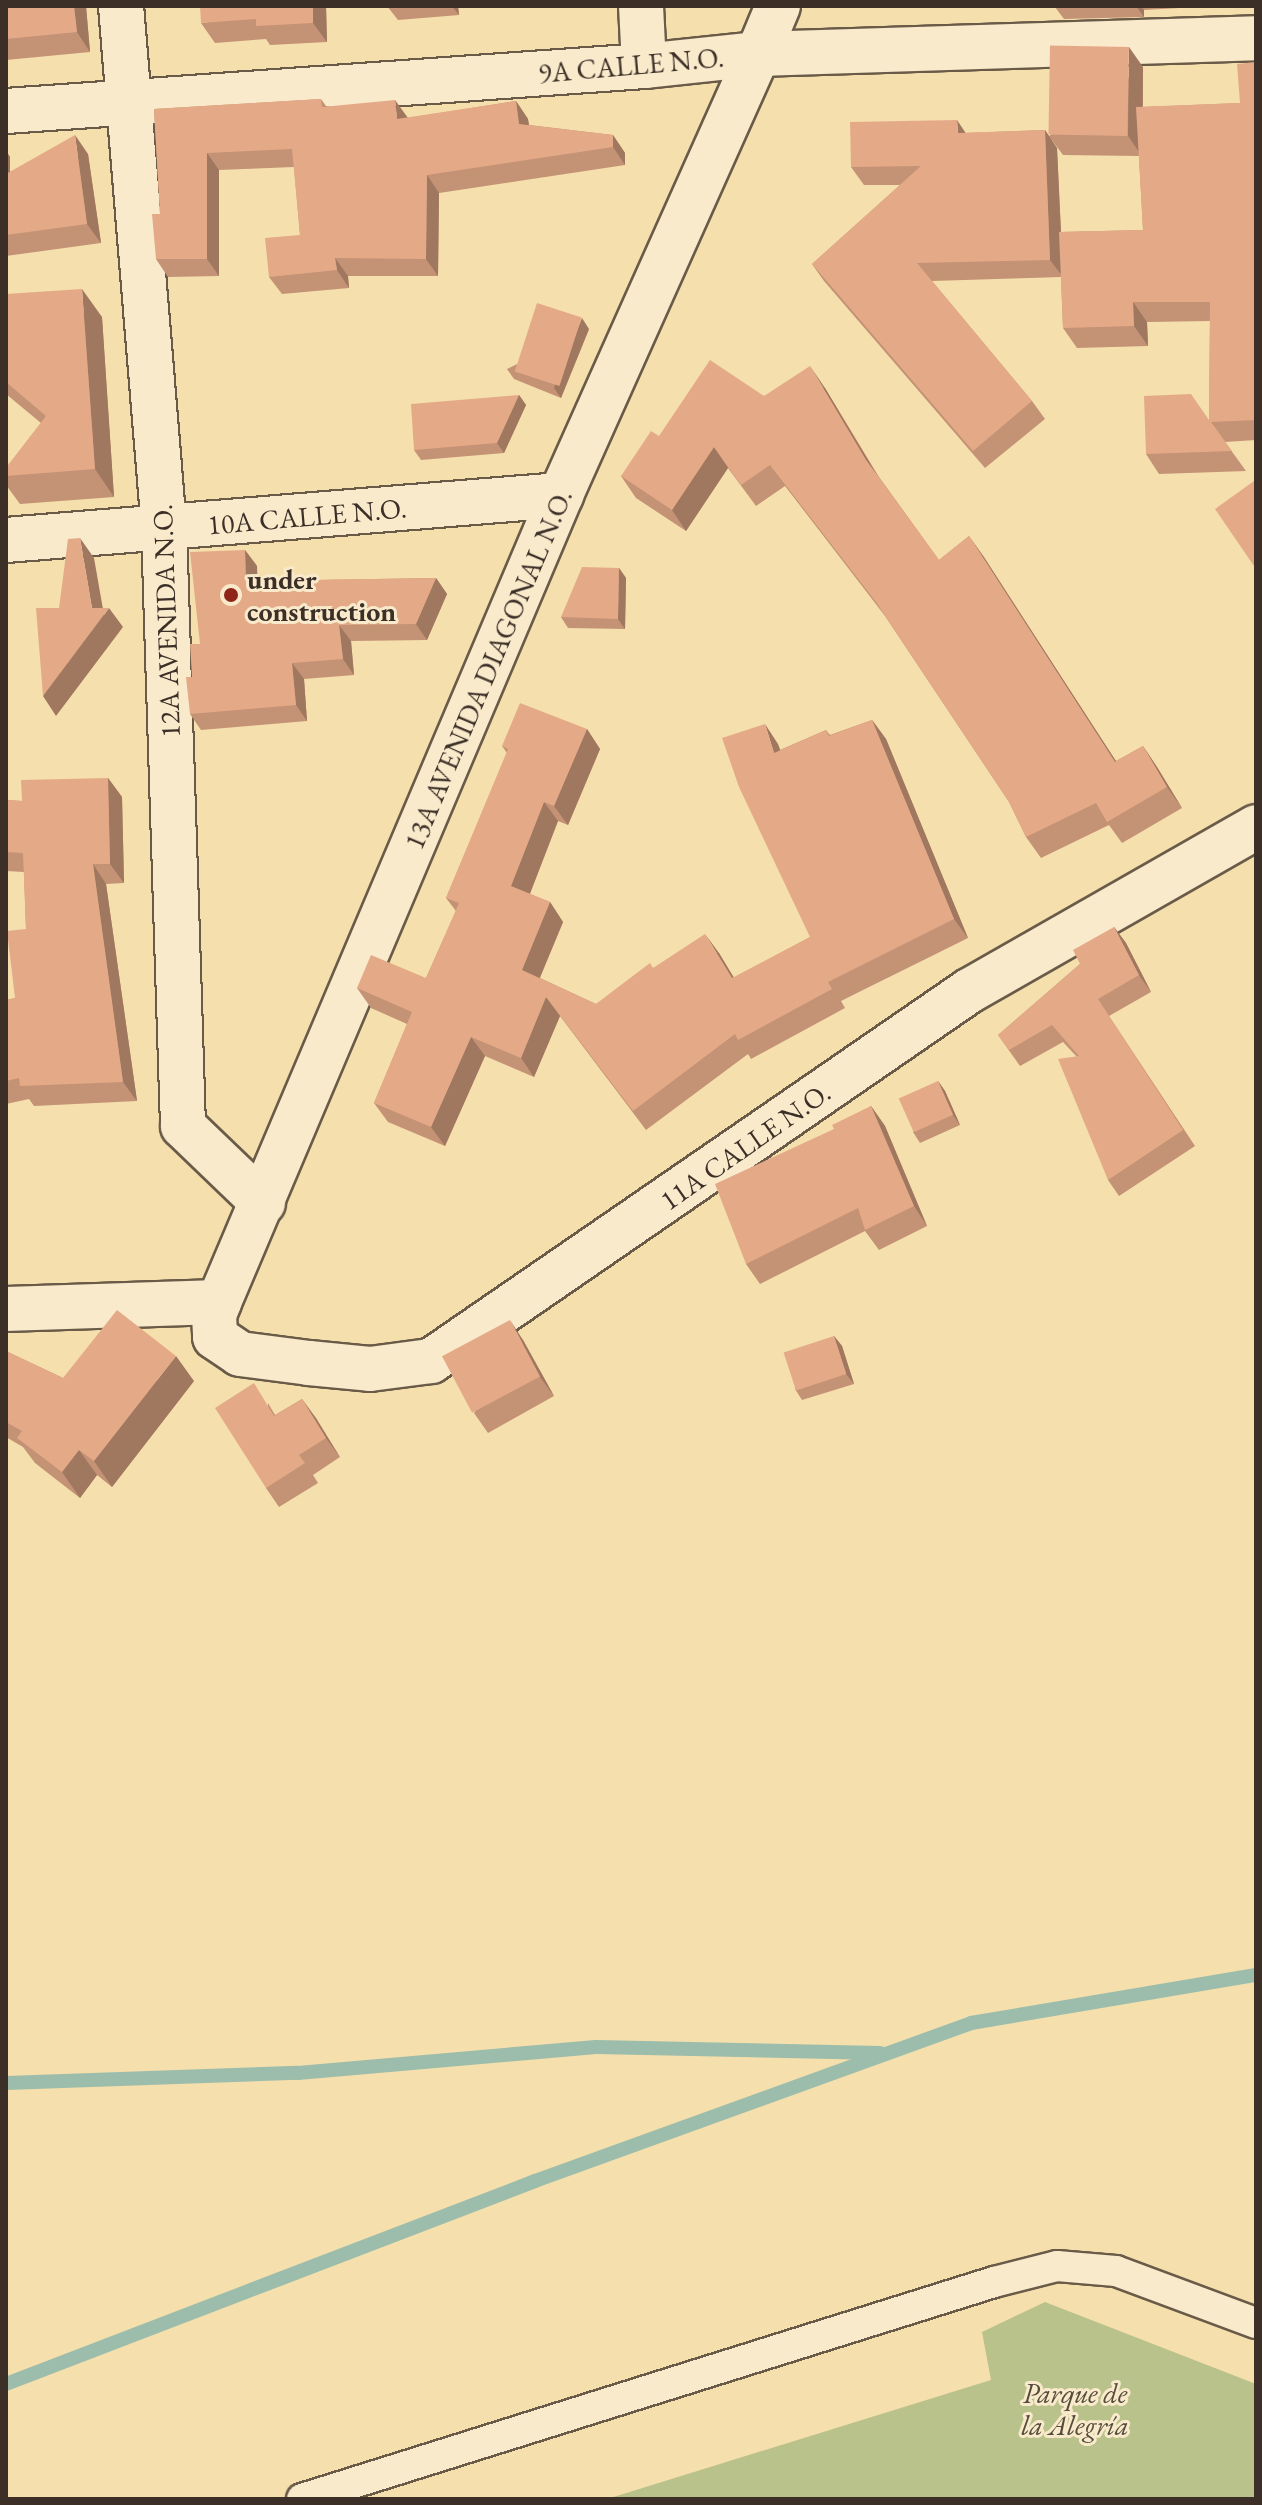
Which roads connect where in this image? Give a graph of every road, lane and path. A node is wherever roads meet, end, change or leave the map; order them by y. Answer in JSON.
{"nodes":[{"id":1,"x":121,"y":6,"type":"edge"},
{"id":2,"x":641,"y":6,"type":"edge"},
{"id":3,"x":778,"y":6,"type":"edge"},
{"id":4,"x":1256,"y":38,"type":"edge"},
{"id":5,"x":758,"y":54,"type":"junction"},
{"id":6,"x":644,"y":66,"type":"junction"},
{"id":7,"x":129,"y":102,"type":"junction"},
{"id":8,"x":6,"y":111,"type":"edge"},
{"id":9,"x":561,"y":495,"type":"junction"},
{"id":10,"x":164,"y":528,"type":"junction"},
{"id":11,"x":6,"y":540,"type":"edge"},
{"id":12,"x":1256,"y":827,"type":"edge"},
{"id":13,"x":263,"y":1203,"type":"junction"},
{"id":14,"x":6,"y":1309,"type":"edge"},
{"id":15,"x":217,"y":1319,"type":"junction"},
{"id":16,"x":1256,"y":2323,"type":"edge"},
{"id":17,"x":302,"y":2499,"type":"edge"}],
"edges":[{"from":1,"to":7,"type":"street","name":"12A AVENIDA N.O."},
{"from":2,"to":6,"type":"street"},
{"from":3,"to":5,"type":"street","name":"13A AVENIDA DIAGONAL N.O."},
{"from":4,"to":5,"type":"street","name":"9A CALLE N.O."},
{"from":5,"to":6,"type":"street","name":"9A CALLE N.O."},
{"from":5,"to":9,"type":"street","name":"13A AVENIDA DIAGONAL N.O."},
{"from":6,"to":7,"type":"street","name":"9A CALLE N.O."},
{"from":7,"to":8,"type":"street","name":"9A CALLE N.O."},
{"from":7,"to":10,"type":"street","name":"12A AVENIDA N.O."},
{"from":9,"to":10,"type":"street","name":"10A CALLE N.O."},
{"from":9,"to":13,"type":"street","name":"13A AVENIDA DIAGONAL N.O."},
{"from":10,"to":11,"type":"street","name":"10A CALLE N.O."},
{"from":10,"to":13,"type":"street","name":"12A AVENIDA N.O."},
{"from":12,"to":15,"type":"street","name":"11A CALLE N.O."},
{"from":13,"to":15,"type":"street","name":"13A AVENIDA DIAGONAL N.O."},
{"from":14,"to":15,"type":"street","name":"11A CALLE N.O."},
{"from":16,"to":17,"type":"lane"}]}
